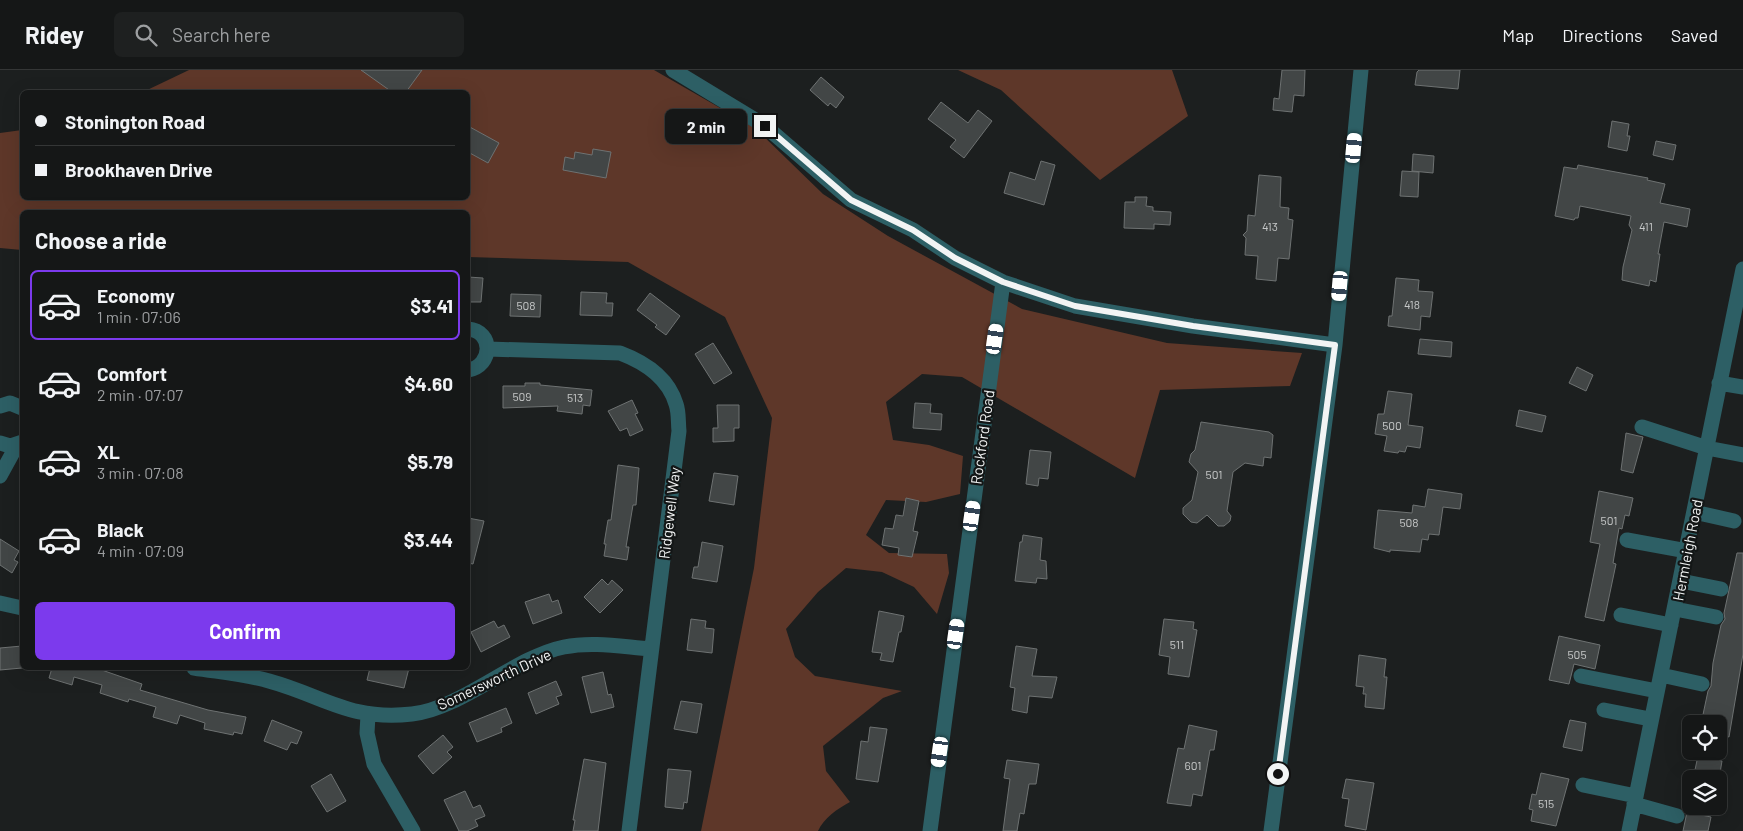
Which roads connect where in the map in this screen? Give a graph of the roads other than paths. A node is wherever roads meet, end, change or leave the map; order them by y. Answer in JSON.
{"nodes":[{"id":1,"x":674,"y":70,"type":"edge"},
{"id":2,"x":1362,"y":70,"type":"edge"},
{"id":3,"x":1743,"y":269,"type":"edge"},
{"id":4,"x":1003,"y":282,"type":"junction"},
{"id":5,"x":470,"y":330,"type":"edge"},
{"id":6,"x":1335,"y":345,"type":"junction"},
{"id":7,"x":488,"y":349,"type":"junction"},
{"id":8,"x":470,"y":369,"type":"edge"},
{"id":9,"x":1719,"y":383,"type":"junction"},
{"id":10,"x":1743,"y":387,"type":"edge"},
{"id":11,"x":0,"y":406,"type":"edge"},
{"id":12,"x":20,"y":407,"type":"edge"},
{"id":13,"x":1642,"y":427,"type":"dead end"},
{"id":14,"x":20,"y":443,"type":"edge"},
{"id":15,"x":0,"y":444,"type":"edge"},
{"id":16,"x":1707,"y":448,"type":"junction"},
{"id":17,"x":1743,"y":456,"type":"edge"},
{"id":18,"x":0,"y":476,"type":"edge"},
{"id":19,"x":1694,"y":512,"type":"junction"},
{"id":20,"x":1734,"y":521,"type":"dead end"},
{"id":21,"x":1628,"y":540,"type":"dead end"},
{"id":22,"x":1687,"y":551,"type":"junction"},
{"id":23,"x":1681,"y":581,"type":"junction"},
{"id":24,"x":1721,"y":589,"type":"dead end"},
{"id":25,"x":0,"y":603,"type":"edge"},
{"id":26,"x":20,"y":608,"type":"edge"},
{"id":27,"x":1675,"y":609,"type":"junction"},
{"id":28,"x":1621,"y":615,"type":"dead end"},
{"id":29,"x":1716,"y":617,"type":"dead end"},
{"id":30,"x":1671,"y":625,"type":"junction"},
{"id":31,"x":652,"y":649,"type":"junction"},
{"id":32,"x":206,"y":670,"type":"edge"},
{"id":33,"x":1661,"y":675,"type":"junction"},
{"id":34,"x":1581,"y":676,"type":"dead end"},
{"id":35,"x":1702,"y":684,"type":"dead end"},
{"id":36,"x":1657,"y":691,"type":"junction"},
{"id":37,"x":1604,"y":710,"type":"dead end"},
{"id":38,"x":368,"y":715,"type":"junction"},
{"id":39,"x":1650,"y":719,"type":"junction"},
{"id":40,"x":1582,"y":785,"type":"dead end"},
{"id":41,"x":1635,"y":800,"type":"junction"},
{"id":42,"x":1677,"y":816,"type":"dead end"},
{"id":43,"x":413,"y":831,"type":"edge"},
{"id":44,"x":629,"y":831,"type":"edge"},
{"id":45,"x":930,"y":831,"type":"edge"},
{"id":46,"x":1271,"y":831,"type":"edge"},
{"id":47,"x":1628,"y":831,"type":"edge"}],
"edges":[{"from":1,"to":4,"type":"street"},
{"from":2,"to":6,"type":"street"},
{"from":3,"to":9,"type":"street","name":"Hermleigh Road"},
{"from":4,"to":6,"type":"street"},
{"from":4,"to":45,"type":"street","name":"Rockford Road"},
{"from":5,"to":7,"type":"street"},
{"from":6,"to":46,"type":"street"},
{"from":7,"to":8,"type":"street"},
{"from":7,"to":31,"type":"street","name":"Ridgewell Way"},
{"from":9,"to":10,"type":"street"},
{"from":9,"to":16,"type":"street","name":"Hermleigh Road"},
{"from":11,"to":12,"type":"street"},
{"from":13,"to":16,"type":"street"},
{"from":14,"to":15,"type":"street"},
{"from":14,"to":18,"type":"street"},
{"from":16,"to":17,"type":"street"},
{"from":16,"to":19,"type":"street","name":"Hermleigh Road"},
{"from":19,"to":20,"type":"street"},
{"from":19,"to":22,"type":"street","name":"Hermleigh Road"},
{"from":21,"to":22,"type":"street"},
{"from":22,"to":23,"type":"street","name":"Hermleigh Road"},
{"from":23,"to":24,"type":"street"},
{"from":23,"to":27,"type":"street","name":"Hermleigh Road"},
{"from":25,"to":26,"type":"street"},
{"from":27,"to":29,"type":"street"},
{"from":27,"to":30,"type":"street","name":"Hermleigh Road"},
{"from":28,"to":30,"type":"street"},
{"from":30,"to":33,"type":"street","name":"Hermleigh Road"},
{"from":31,"to":38,"type":"street","name":"Somersworth Drive"},
{"from":31,"to":44,"type":"street","name":"Ridgewell Way"},
{"from":32,"to":38,"type":"street","name":"Somersworth Drive"},
{"from":33,"to":35,"type":"street"},
{"from":33,"to":36,"type":"street","name":"Hermleigh Road"},
{"from":34,"to":36,"type":"street"},
{"from":36,"to":39,"type":"street","name":"Hermleigh Road"},
{"from":37,"to":39,"type":"street"},
{"from":38,"to":43,"type":"street"},
{"from":39,"to":41,"type":"street","name":"Hermleigh Road"},
{"from":40,"to":41,"type":"street"},
{"from":41,"to":42,"type":"street"},
{"from":41,"to":47,"type":"street","name":"Hermleigh Road"}]}
